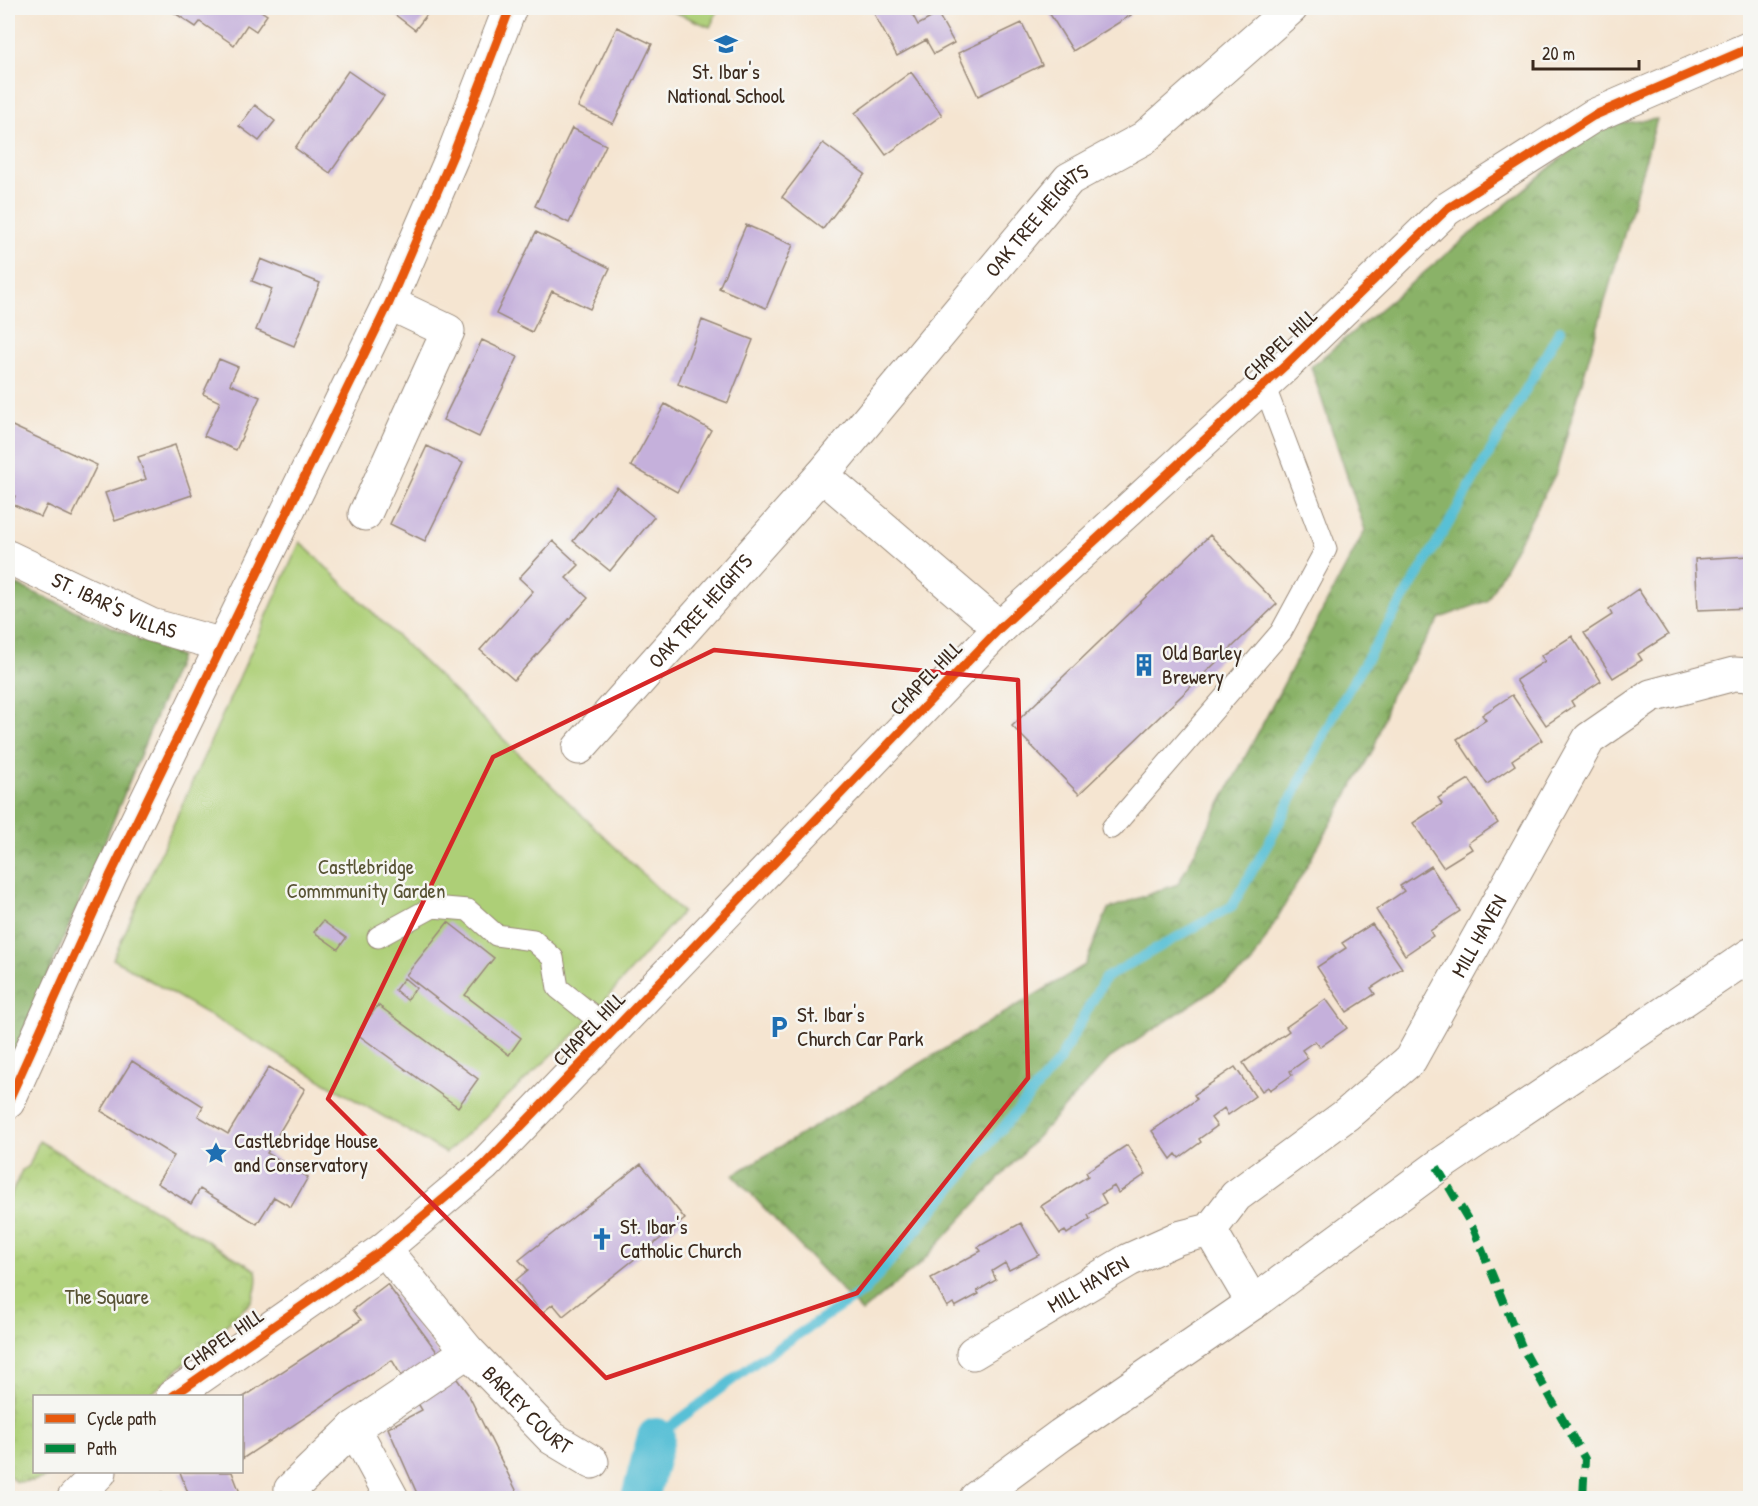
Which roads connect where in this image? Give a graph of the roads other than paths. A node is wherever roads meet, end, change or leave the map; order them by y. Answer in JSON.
{"nodes":[{"id":1,"x":510,"y":8,"type":"edge"},
{"id":2,"x":1290,"y":8,"type":"edge"},
{"id":3,"x":1750,"y":48,"type":"edge"},
{"id":4,"x":389,"y":303,"type":"junction"},
{"id":5,"x":1264,"y":386,"type":"junction"},
{"id":6,"x":822,"y":475,"type":"junction"},
{"id":7,"x":365,"y":514,"type":"dead end"},
{"id":8,"x":8,"y":558,"type":"edge"},
{"id":9,"x":1000,"y":628,"type":"junction"},
{"id":10,"x":223,"y":645,"type":"junction"},
{"id":11,"x":1750,"y":675,"type":"edge"},
{"id":12,"x":579,"y":748,"type":"dead end"},
{"id":13,"x":1112,"y":828,"type":"dead end"},
{"id":14,"x":378,"y":937,"type":"dead end"},
{"id":15,"x":1750,"y":955,"type":"edge"},
{"id":16,"x":612,"y":1031,"type":"junction"},
{"id":17,"x":8,"y":1102,"type":"edge"},
{"id":18,"x":1210,"y":1230,"type":"junction"},
{"id":19,"x":384,"y":1249,"type":"junction"},
{"id":20,"x":1253,"y":1303,"type":"junction"},
{"id":21,"x":468,"y":1351,"type":"junction"},
{"id":22,"x":973,"y":1353,"type":"dead end"},
{"id":23,"x":174,"y":1395,"type":"edge"},
{"id":24,"x":354,"y":1428,"type":"junction"},
{"id":25,"x":592,"y":1462,"type":"dead end"},
{"id":26,"x":99,"y":1473,"type":"edge"},
{"id":27,"x":74,"y":1498,"type":"edge"},
{"id":28,"x":294,"y":1498,"type":"edge"},
{"id":29,"x":392,"y":1498,"type":"edge"},
{"id":30,"x":976,"y":1498,"type":"edge"}],
"edges":[{"from":1,"to":4,"type":"street"},
{"from":2,"to":6,"type":"street","name":"OAK TREE HEIGHTS"},
{"from":3,"to":5,"type":"street","name":"CHAPEL HILL"},
{"from":4,"to":7,"type":"street"},
{"from":4,"to":10,"type":"street"},
{"from":5,"to":9,"type":"street","name":"CHAPEL HILL"},
{"from":5,"to":13,"type":"lane"},
{"from":6,"to":9,"type":"street"},
{"from":6,"to":12,"type":"street","name":"OAK TREE HEIGHTS"},
{"from":8,"to":10,"type":"street","name":"ST. IBAR'S VILLAS"},
{"from":9,"to":16,"type":"street","name":"CHAPEL HILL"},
{"from":10,"to":17,"type":"street"},
{"from":11,"to":18,"type":"street","name":"MILL HAVEN"},
{"from":14,"to":16,"type":"lane"},
{"from":15,"to":20,"type":"street"},
{"from":16,"to":19,"type":"street","name":"CHAPEL HILL"},
{"from":18,"to":20,"type":"street"},
{"from":18,"to":22,"type":"street","name":"MILL HAVEN"},
{"from":19,"to":21,"type":"street","name":"BARLEY COURT"},
{"from":19,"to":23,"type":"street","name":"CHAPEL HILL"},
{"from":20,"to":30,"type":"street"},
{"from":21,"to":24,"type":"street","name":"BARLEY COURT"},
{"from":21,"to":25,"type":"street","name":"BARLEY COURT"},
{"from":24,"to":28,"type":"street","name":"BARLEY COURT"},
{"from":24,"to":29,"type":"street"},
{"from":26,"to":27,"type":"street"}]}
